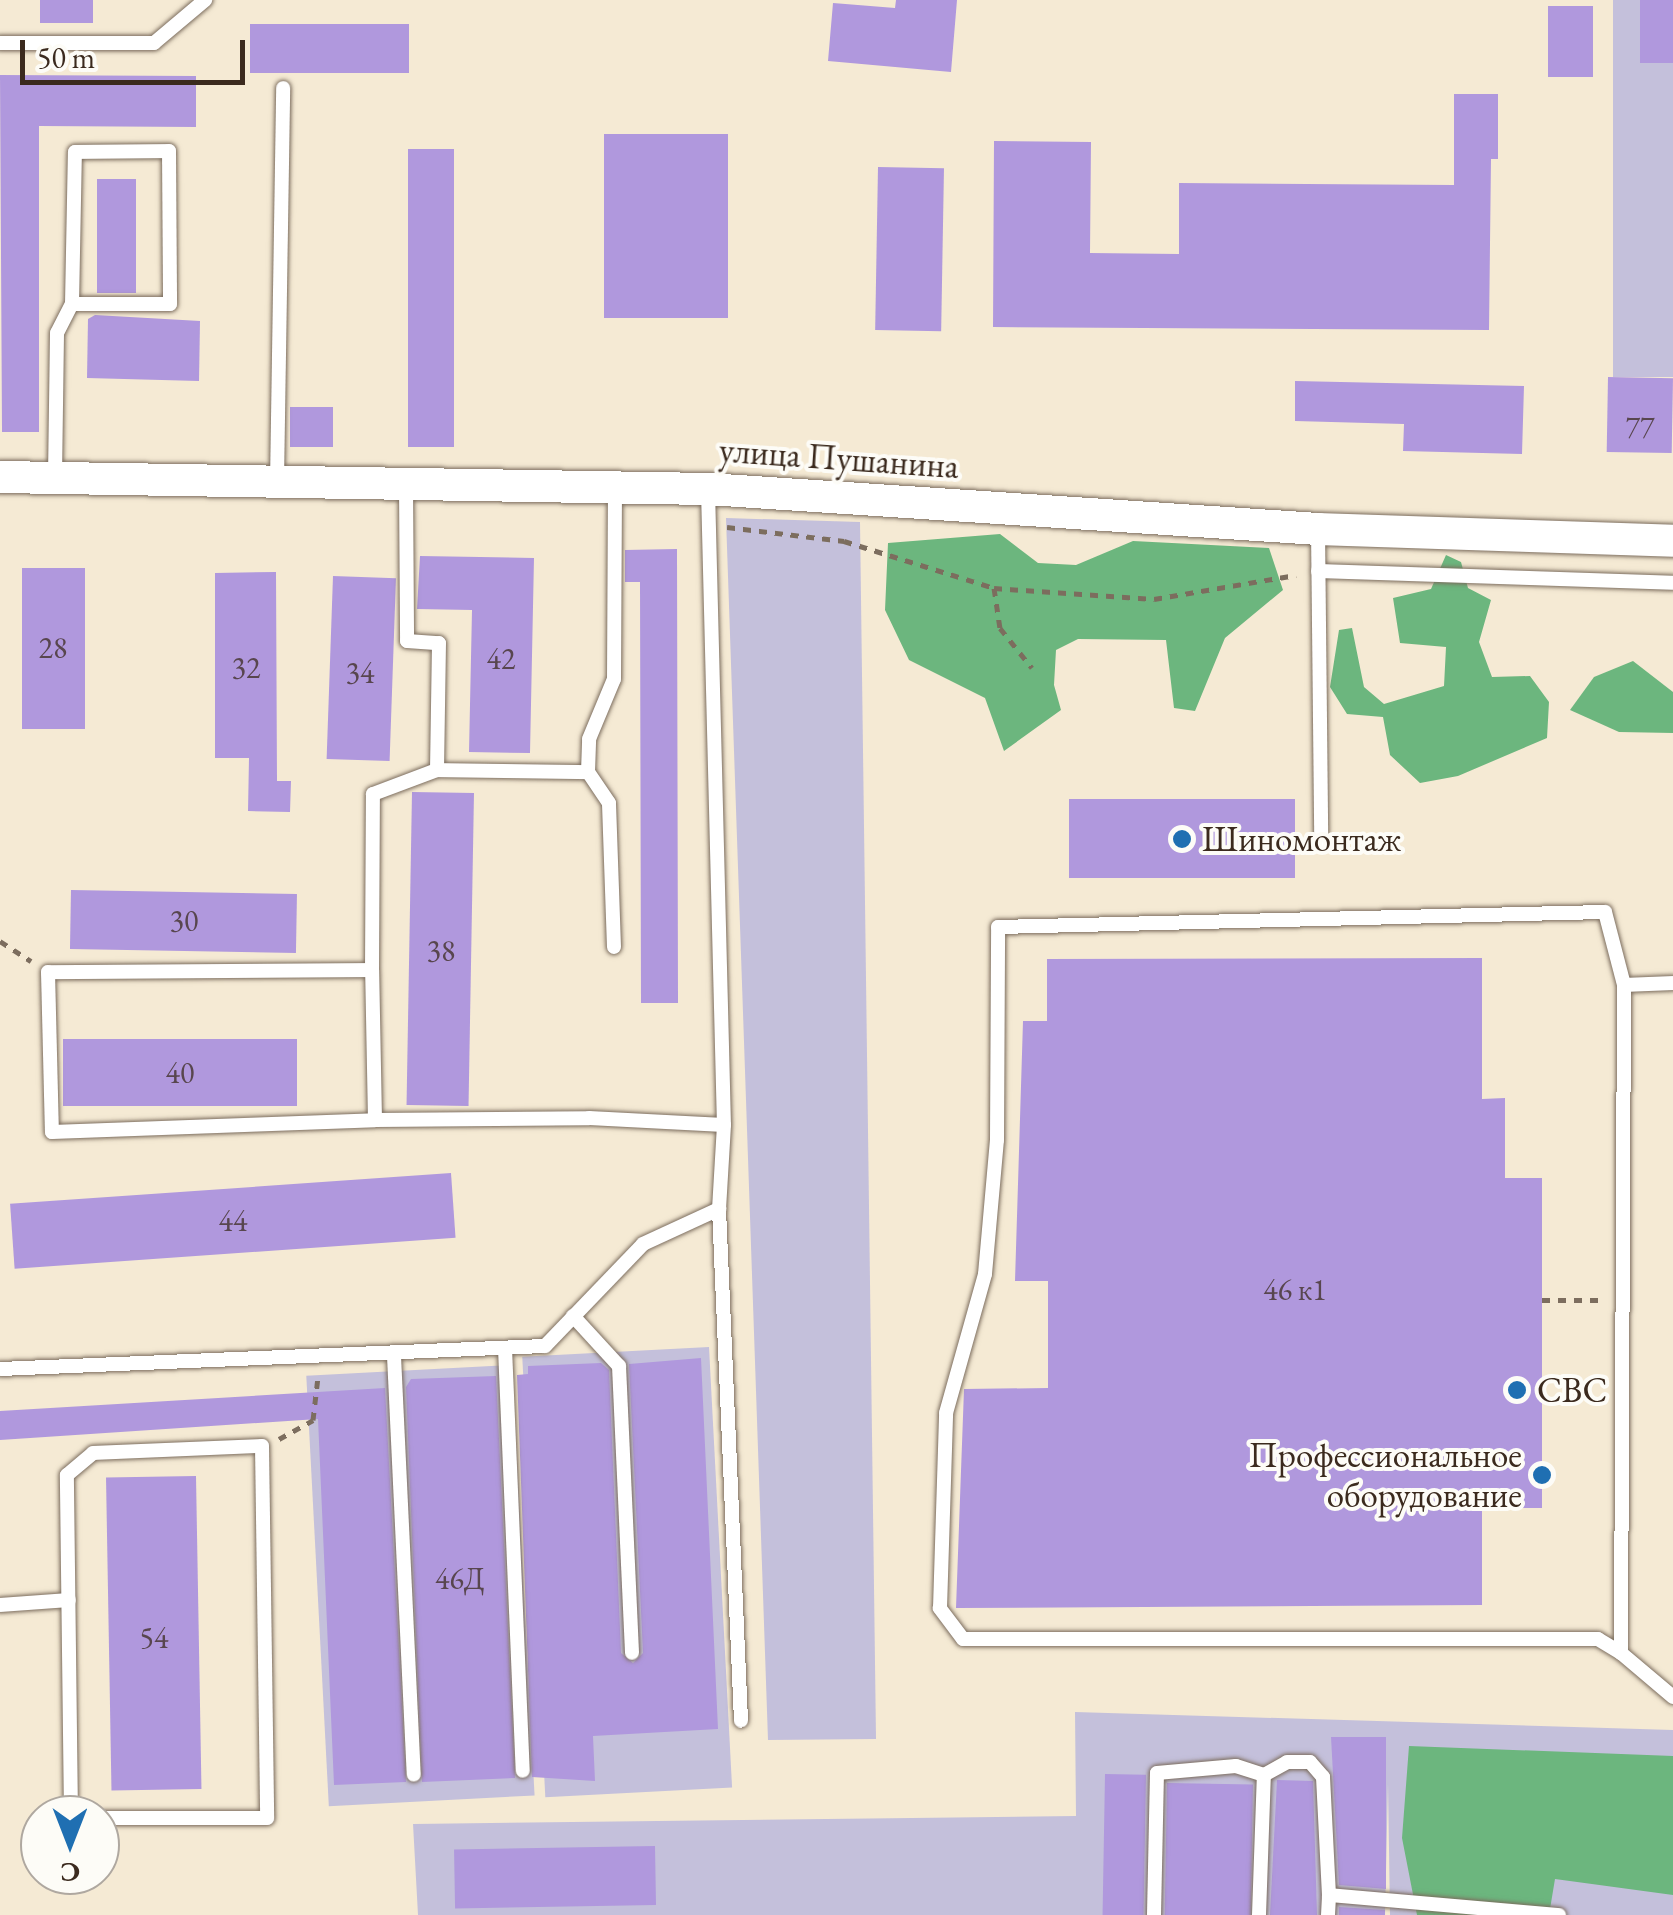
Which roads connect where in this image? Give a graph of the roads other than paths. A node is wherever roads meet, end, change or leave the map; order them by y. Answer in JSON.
{"nodes":[{"id":1,"x":204,"y":0,"type":"edge"},
{"id":2,"x":0,"y":43,"type":"edge"},
{"id":3,"x":282,"y":88,"type":"dead end"},
{"id":4,"x":72,"y":304,"type":"junction"},
{"id":5,"x":0,"y":476,"type":"edge"},
{"id":6,"x":55,"y":478,"type":"junction"},
{"id":7,"x":277,"y":483,"type":"junction"},
{"id":8,"x":406,"y":485,"type":"junction"},
{"id":9,"x":615,"y":488,"type":"junction"},
{"id":10,"x":708,"y":489,"type":"junction"},
{"id":11,"x":1318,"y":528,"type":"junction"},
{"id":12,"x":1673,"y":541,"type":"edge"},
{"id":13,"x":1318,"y":571,"type":"junction"},
{"id":14,"x":1673,"y":584,"type":"edge"},
{"id":15,"x":436,"y":770,"type":"junction"},
{"id":16,"x":588,"y":772,"type":"junction"},
{"id":17,"x":1321,"y":841,"type":"dead end"},
{"id":18,"x":614,"y":947,"type":"dead end"},
{"id":19,"x":372,"y":970,"type":"junction"},
{"id":20,"x":1673,"y":983,"type":"edge"},
{"id":21,"x":1624,"y":984,"type":"junction"},
{"id":22,"x":375,"y":1120,"type":"junction"},
{"id":23,"x":724,"y":1124,"type":"junction"},
{"id":24,"x":719,"y":1208,"type":"junction"},
{"id":25,"x":574,"y":1316,"type":"junction"},
{"id":26,"x":505,"y":1348,"type":"junction"},
{"id":27,"x":394,"y":1356,"type":"junction"},
{"id":28,"x":0,"y":1369,"type":"edge"},
{"id":29,"x":69,"y":1600,"type":"junction"},
{"id":30,"x":0,"y":1605,"type":"edge"},
{"id":31,"x":1620,"y":1652,"type":"junction"},
{"id":32,"x":632,"y":1653,"type":"dead end"},
{"id":33,"x":1673,"y":1697,"type":"edge"},
{"id":34,"x":741,"y":1721,"type":"dead end"},
{"id":35,"x":524,"y":1771,"type":"dead end"},
{"id":36,"x":414,"y":1775,"type":"dead end"},
{"id":37,"x":1264,"y":1775,"type":"junction"},
{"id":38,"x":71,"y":1795,"type":"edge"},
{"id":39,"x":120,"y":1818,"type":"edge"},
{"id":40,"x":1329,"y":1895,"type":"junction"},
{"id":41,"x":1154,"y":1915,"type":"edge"},
{"id":42,"x":1259,"y":1915,"type":"edge"},
{"id":43,"x":1328,"y":1915,"type":"edge"},
{"id":44,"x":1559,"y":1915,"type":"edge"}],
"edges":[{"from":1,"to":2,"type":"lane"},
{"from":3,"to":7,"type":"lane"},
{"from":4,"to":4,"type":"lane"},
{"from":4,"to":6,"type":"lane"},
{"from":5,"to":6,"type":"street","name":"улица Пушанина"},
{"from":6,"to":7,"type":"street","name":"улица Пушанина"},
{"from":7,"to":8,"type":"street","name":"улица Пушанина"},
{"from":8,"to":9,"type":"street","name":"улица Пушанина"},
{"from":8,"to":15,"type":"lane"},
{"from":9,"to":10,"type":"street","name":"улица Пушанина"},
{"from":9,"to":16,"type":"lane"},
{"from":10,"to":11,"type":"street","name":"улица Пушанина"},
{"from":10,"to":23,"type":"lane"},
{"from":11,"to":12,"type":"street","name":"улица Пушанина"},
{"from":11,"to":13,"type":"lane"},
{"from":13,"to":14,"type":"lane"},
{"from":13,"to":17,"type":"lane"},
{"from":15,"to":16,"type":"lane"},
{"from":15,"to":19,"type":"lane"},
{"from":16,"to":18,"type":"lane"},
{"from":19,"to":22,"type":"lane"},
{"from":19,"to":22,"type":"lane"},
{"from":20,"to":21,"type":"lane"},
{"from":21,"to":31,"type":"lane"},
{"from":21,"to":31,"type":"lane"},
{"from":22,"to":23,"type":"lane"},
{"from":23,"to":24,"type":"lane"},
{"from":24,"to":25,"type":"lane"},
{"from":24,"to":34,"type":"lane"},
{"from":25,"to":26,"type":"lane"},
{"from":25,"to":32,"type":"lane"},
{"from":26,"to":27,"type":"lane"},
{"from":26,"to":35,"type":"lane"},
{"from":27,"to":28,"type":"lane"},
{"from":27,"to":36,"type":"lane"},
{"from":29,"to":30,"type":"lane"},
{"from":29,"to":38,"type":"lane"},
{"from":29,"to":39,"type":"lane"},
{"from":31,"to":33,"type":"lane"},
{"from":37,"to":40,"type":"lane"},
{"from":37,"to":41,"type":"lane"},
{"from":37,"to":42,"type":"lane"},
{"from":40,"to":43,"type":"lane"},
{"from":40,"to":44,"type":"lane"}]}
